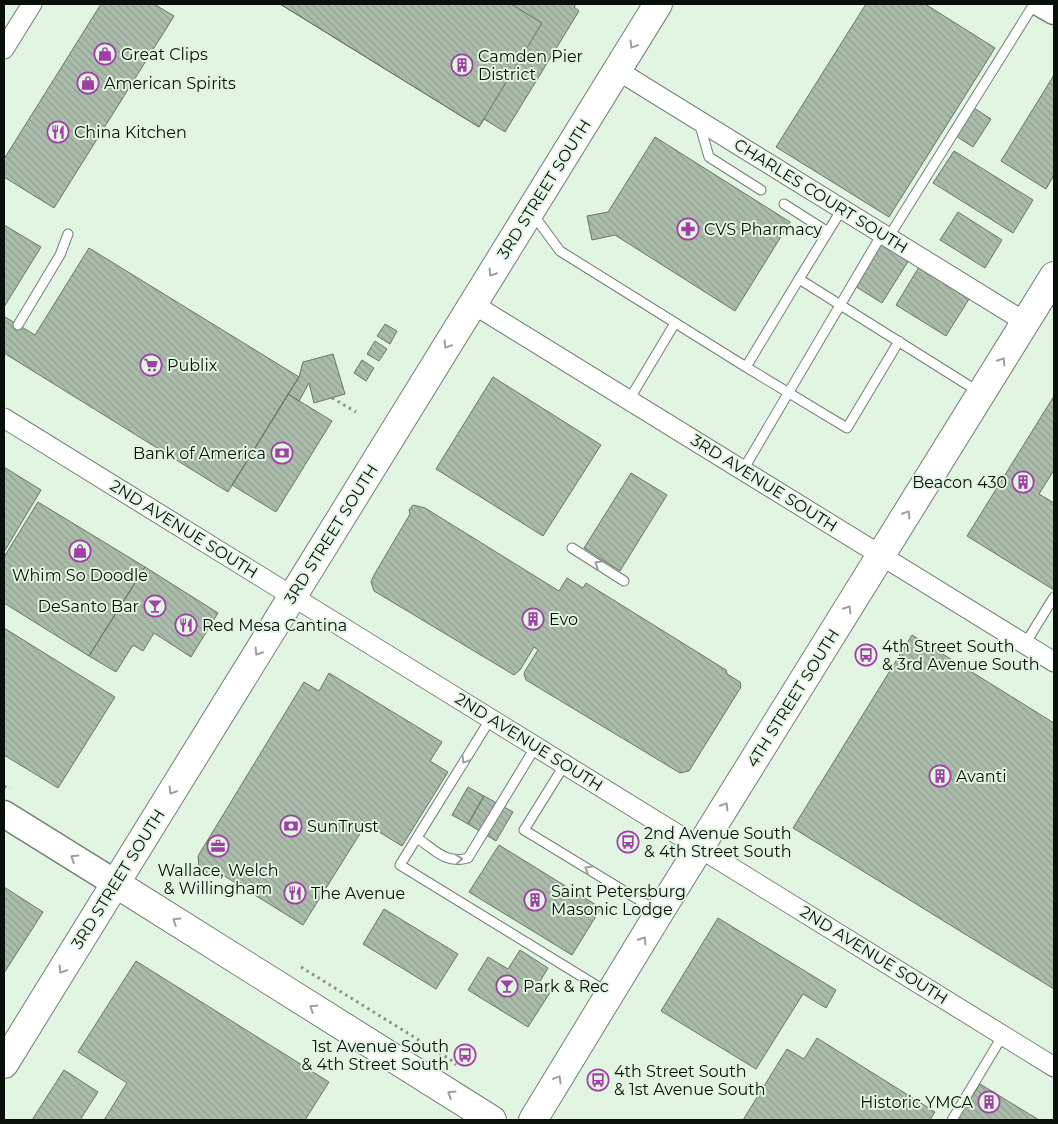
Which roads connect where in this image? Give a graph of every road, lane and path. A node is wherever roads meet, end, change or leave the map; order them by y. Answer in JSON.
{"nodes":[{"id":1,"x":32,"y":4,"type":"edge"},
{"id":2,"x":658,"y":4,"type":"edge"},
{"id":3,"x":1034,"y":4,"type":"edge"},
{"id":4,"x":1042,"y":4,"type":"edge"},
{"id":5,"x":1054,"y":11,"type":"edge"},
{"id":6,"x":4,"y":49,"type":"edge"},
{"id":7,"x":617,"y":70,"type":"junction"},
{"id":8,"x":699,"y":121,"type":"junction"},
{"id":9,"x":761,"y":190,"type":"dead end"},
{"id":10,"x":784,"y":204,"type":"dead end"},
{"id":11,"x":842,"y":209,"type":"junction"},
{"id":12,"x":530,"y":211,"type":"junction"},
{"id":13,"x":828,"y":232,"type":"junction"},
{"id":14,"x":68,"y":234,"type":"dead end"},
{"id":15,"x":885,"y":236,"type":"junction"},
{"id":16,"x":1054,"y":276,"type":"edge"},
{"id":17,"x":799,"y":279,"type":"junction"},
{"id":18,"x":473,"y":304,"type":"junction"},
{"id":19,"x":840,"y":304,"type":"junction"},
{"id":20,"x":1026,"y":322,"type":"junction"},
{"id":21,"x":675,"y":323,"type":"junction"},
{"id":22,"x":18,"y":325,"type":"dead end"},
{"id":23,"x":899,"y":341,"type":"junction"},
{"id":24,"x":746,"y":367,"type":"junction"},
{"id":25,"x":982,"y":393,"type":"junction"},
{"id":26,"x":788,"y":394,"type":"junction"},
{"id":27,"x":332,"y":398,"type":"dead end"},
{"id":28,"x":629,"y":400,"type":"junction"},
{"id":29,"x":356,"y":412,"type":"dead end"},
{"id":30,"x":4,"y":418,"type":"edge"},
{"id":31,"x":743,"y":470,"type":"junction"},
{"id":32,"x":572,"y":548,"type":"dead end"},
{"id":33,"x":882,"y":556,"type":"junction"},
{"id":34,"x":624,"y":581,"type":"dead end"},
{"id":35,"x":292,"y":596,"type":"junction"},
{"id":36,"x":1054,"y":597,"type":"edge"},
{"id":37,"x":1025,"y":644,"type":"junction"},
{"id":38,"x":1054,"y":662,"type":"edge"},
{"id":39,"x":491,"y":718,"type":"junction"},
{"id":40,"x":536,"y":746,"type":"junction"},
{"id":41,"x":565,"y":764,"type":"junction"},
{"id":42,"x":4,"y":814,"type":"edge"},
{"id":43,"x":417,"y":838,"type":"junction"},
{"id":44,"x":699,"y":848,"type":"junction"},
{"id":45,"x":115,"y":883,"type":"junction"},
{"id":46,"x":659,"y":912,"type":"junction"},
{"id":47,"x":610,"y":993,"type":"junction"},
{"id":48,"x":1003,"y":1035,"type":"junction"},
{"id":49,"x":4,"y":1064,"type":"edge"},
{"id":50,"x":1054,"y":1066,"type":"edge"},
{"id":51,"x":492,"y":1120,"type":"edge"},
{"id":52,"x":533,"y":1120,"type":"edge"},
{"id":53,"x":952,"y":1120,"type":"edge"}],
"edges":[{"from":1,"to":6,"type":"street"},
{"from":2,"to":7,"type":"main road","name":"3RD STREET SOUTH","one_way":true},
{"from":3,"to":15,"type":"lane"},
{"from":4,"to":5,"type":"street"},
{"from":7,"to":8,"type":"street","name":"CHARLES COURT SOUTH"},
{"from":7,"to":12,"type":"main road","name":"3RD STREET SOUTH"},
{"from":8,"to":9,"type":"lane"},
{"from":8,"to":11,"type":"street","name":"CHARLES COURT SOUTH"},
{"from":10,"to":13,"type":"lane"},
{"from":11,"to":13,"type":"lane"},
{"from":11,"to":15,"type":"street","name":"CHARLES COURT SOUTH"},
{"from":12,"to":18,"type":"main road","name":"3RD STREET SOUTH","one_way":true},
{"from":12,"to":21,"type":"lane"},
{"from":13,"to":17,"type":"lane"},
{"from":14,"to":22,"type":"lane"},
{"from":15,"to":19,"type":"lane"},
{"from":15,"to":20,"type":"street","name":"CHARLES COURT SOUTH"},
{"from":16,"to":20,"type":"main road","name":"4TH STREET SOUTH"},
{"from":17,"to":19,"type":"lane"},
{"from":17,"to":24,"type":"lane"},
{"from":18,"to":28,"type":"street","name":"3RD AVENUE SOUTH"},
{"from":18,"to":35,"type":"main road","name":"3RD STREET SOUTH","one_way":true},
{"from":19,"to":23,"type":"lane"},
{"from":19,"to":26,"type":"lane"},
{"from":25,"to":20,"type":"main road","name":"4TH STREET SOUTH","one_way":true},
{"from":21,"to":24,"type":"lane"},
{"from":21,"to":28,"type":"lane"},
{"from":23,"to":25,"type":"lane"},
{"from":23,"to":26,"type":"lane"},
{"from":24,"to":26,"type":"lane"},
{"from":33,"to":25,"type":"main road","name":"4TH STREET SOUTH","one_way":true},
{"from":26,"to":31,"type":"lane"},
{"from":27,"to":29,"type":"path"},
{"from":28,"to":31,"type":"street","name":"3RD AVENUE SOUTH"},
{"from":30,"to":35,"type":"street","name":"2ND AVENUE SOUTH"},
{"from":31,"to":33,"type":"street","name":"3RD AVENUE SOUTH"},
{"from":34,"to":32,"type":"lane","one_way":true},
{"from":33,"to":37,"type":"street","name":"3RD AVENUE SOUTH"},
{"from":44,"to":33,"type":"main road","name":"4TH STREET SOUTH","one_way":true},
{"from":35,"to":39,"type":"street","name":"2ND AVENUE SOUTH"},
{"from":35,"to":45,"type":"main road","name":"3RD STREET SOUTH","one_way":true},
{"from":36,"to":37,"type":"lane"},
{"from":37,"to":38,"type":"street","name":"3RD AVENUE SOUTH"},
{"from":39,"to":40,"type":"street","name":"2ND AVENUE SOUTH"},
{"from":39,"to":43,"type":"lane","one_way":true},
{"from":40,"to":41,"type":"street","name":"2ND AVENUE SOUTH"},
{"from":43,"to":40,"type":"lane","one_way":true},
{"from":41,"to":44,"type":"street","name":"2ND AVENUE SOUTH"},
{"from":46,"to":41,"type":"lane","one_way":true},
{"from":45,"to":42,"type":"street","one_way":true},
{"from":43,"to":47,"type":"lane"},
{"from":44,"to":46,"type":"main road","name":"4TH STREET SOUTH"},
{"from":44,"to":48,"type":"street","name":"2ND AVENUE SOUTH"},
{"from":45,"to":49,"type":"main road","name":"3RD STREET SOUTH","one_way":true},
{"from":51,"to":45,"type":"main road","one_way":true},
{"from":47,"to":46,"type":"main road","name":"4TH STREET SOUTH","one_way":true},
{"from":52,"to":47,"type":"main road","name":"4TH STREET SOUTH","one_way":true},
{"from":48,"to":50,"type":"street","name":"2ND AVENUE SOUTH"},
{"from":48,"to":53,"type":"lane"}]}
